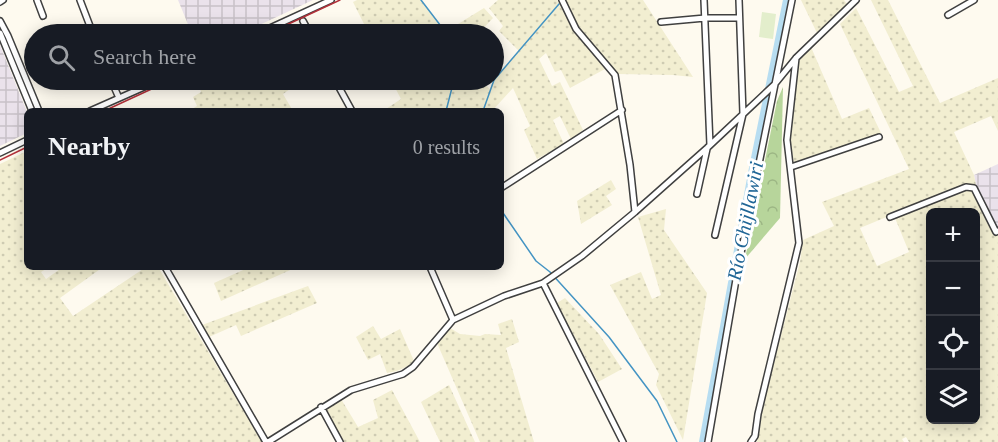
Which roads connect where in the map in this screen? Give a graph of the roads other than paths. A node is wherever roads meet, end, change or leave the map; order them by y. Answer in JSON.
{"nodes":[{"id":1,"x":37,"y":0,"type":"edge"},
{"id":2,"x":80,"y":0,"type":"edge"},
{"id":3,"x":331,"y":0,"type":"edge"},
{"id":4,"x":562,"y":0,"type":"edge"},
{"id":5,"x":704,"y":0,"type":"edge"},
{"id":6,"x":739,"y":0,"type":"edge"},
{"id":7,"x":792,"y":0,"type":"edge"},
{"id":8,"x":856,"y":0,"type":"edge"},
{"id":9,"x":974,"y":0,"type":"edge"},
{"id":10,"x":43,"y":15,"type":"dead end"},
{"id":11,"x":948,"y":15,"type":"dead end"},
{"id":12,"x":705,"y":18,"type":"junction"},
{"id":13,"x":738,"y":18,"type":"junction"},
{"id":14,"x":0,"y":21,"type":"edge"},
{"id":15,"x":303,"y":21,"type":"dead end"},
{"id":16,"x":662,"y":22,"type":"dead end"},
{"id":17,"x":89,"y":24,"type":"edge"},
{"id":18,"x":279,"y":24,"type":"edge"},
{"id":19,"x":305,"y":24,"type":"edge"},
{"id":20,"x":0,"y":33,"type":"edge"},
{"id":21,"x":796,"y":58,"type":"junction"},
{"id":22,"x":24,"y":75,"type":"edge"},
{"id":23,"x":776,"y":83,"type":"junction"},
{"id":24,"x":30,"y":90,"type":"edge"},
{"id":25,"x":115,"y":90,"type":"edge"},
{"id":26,"x":138,"y":90,"type":"edge"},
{"id":27,"x":340,"y":90,"type":"edge"},
{"id":28,"x":119,"y":99,"type":"junction"},
{"id":29,"x":31,"y":108,"type":"edge"},
{"id":30,"x":38,"y":108,"type":"edge"},
{"id":31,"x":97,"y":108,"type":"edge"},
{"id":32,"x":350,"y":108,"type":"edge"},
{"id":33,"x":622,"y":110,"type":"junction"},
{"id":34,"x":743,"y":114,"type":"junction"},
{"id":35,"x":879,"y":137,"type":"dead end"},
{"id":36,"x":24,"y":141,"type":"edge"},
{"id":37,"x":708,"y":147,"type":"junction"},
{"id":38,"x":0,"y":153,"type":"edge"},
{"id":39,"x":791,"y":167,"type":"junction"},
{"id":40,"x":504,"y":186,"type":"edge"},
{"id":41,"x":696,"y":194,"type":"dead end"},
{"id":42,"x":635,"y":212,"type":"junction"},
{"id":43,"x":890,"y":217,"type":"dead end"},
{"id":44,"x":998,"y":231,"type":"edge"},
{"id":45,"x":715,"y":235,"type":"dead end"},
{"id":46,"x":167,"y":270,"type":"edge"},
{"id":47,"x":431,"y":270,"type":"edge"},
{"id":48,"x":543,"y":283,"type":"junction"},
{"id":49,"x":453,"y":320,"type":"junction"},
{"id":50,"x":321,"y":407,"type":"junction"},
{"id":51,"x":267,"y":442,"type":"edge"},
{"id":52,"x":340,"y":442,"type":"edge"},
{"id":53,"x":623,"y":442,"type":"edge"},
{"id":54,"x":708,"y":442,"type":"edge"},
{"id":55,"x":752,"y":442,"type":"edge"}],
"edges":[{"from":1,"to":10,"type":"street"},
{"from":2,"to":17,"type":"street"},
{"from":3,"to":18,"type":"street"},
{"from":4,"to":33,"type":"street"},
{"from":5,"to":12,"type":"street"},
{"from":6,"to":13,"type":"street"},
{"from":7,"to":23,"type":"street"},
{"from":8,"to":21,"type":"street"},
{"from":9,"to":11,"type":"street"},
{"from":12,"to":13,"type":"street"},
{"from":12,"to":16,"type":"street"},
{"from":12,"to":37,"type":"street"},
{"from":13,"to":34,"type":"street"},
{"from":14,"to":22,"type":"street"},
{"from":15,"to":19,"type":"street"},
{"from":20,"to":29,"type":"street"},
{"from":21,"to":23,"type":"street"},
{"from":21,"to":39,"type":"street"},
{"from":23,"to":34,"type":"street"},
{"from":23,"to":54,"type":"street"},
{"from":24,"to":30,"type":"street"},
{"from":25,"to":28,"type":"street"},
{"from":26,"to":28,"type":"street"},
{"from":27,"to":32,"type":"street"},
{"from":28,"to":31,"type":"street"},
{"from":33,"to":40,"type":"street"},
{"from":33,"to":42,"type":"street"},
{"from":34,"to":37,"type":"street"},
{"from":34,"to":45,"type":"street"},
{"from":35,"to":39,"type":"street"},
{"from":36,"to":38,"type":"street"},
{"from":37,"to":41,"type":"street"},
{"from":37,"to":42,"type":"street"},
{"from":39,"to":55,"type":"street"},
{"from":42,"to":48,"type":"street"},
{"from":43,"to":44,"type":"street"},
{"from":46,"to":51,"type":"street"},
{"from":47,"to":49,"type":"street"},
{"from":48,"to":49,"type":"street"},
{"from":48,"to":53,"type":"street"},
{"from":49,"to":50,"type":"street"},
{"from":50,"to":51,"type":"street"},
{"from":50,"to":52,"type":"street"}]}
